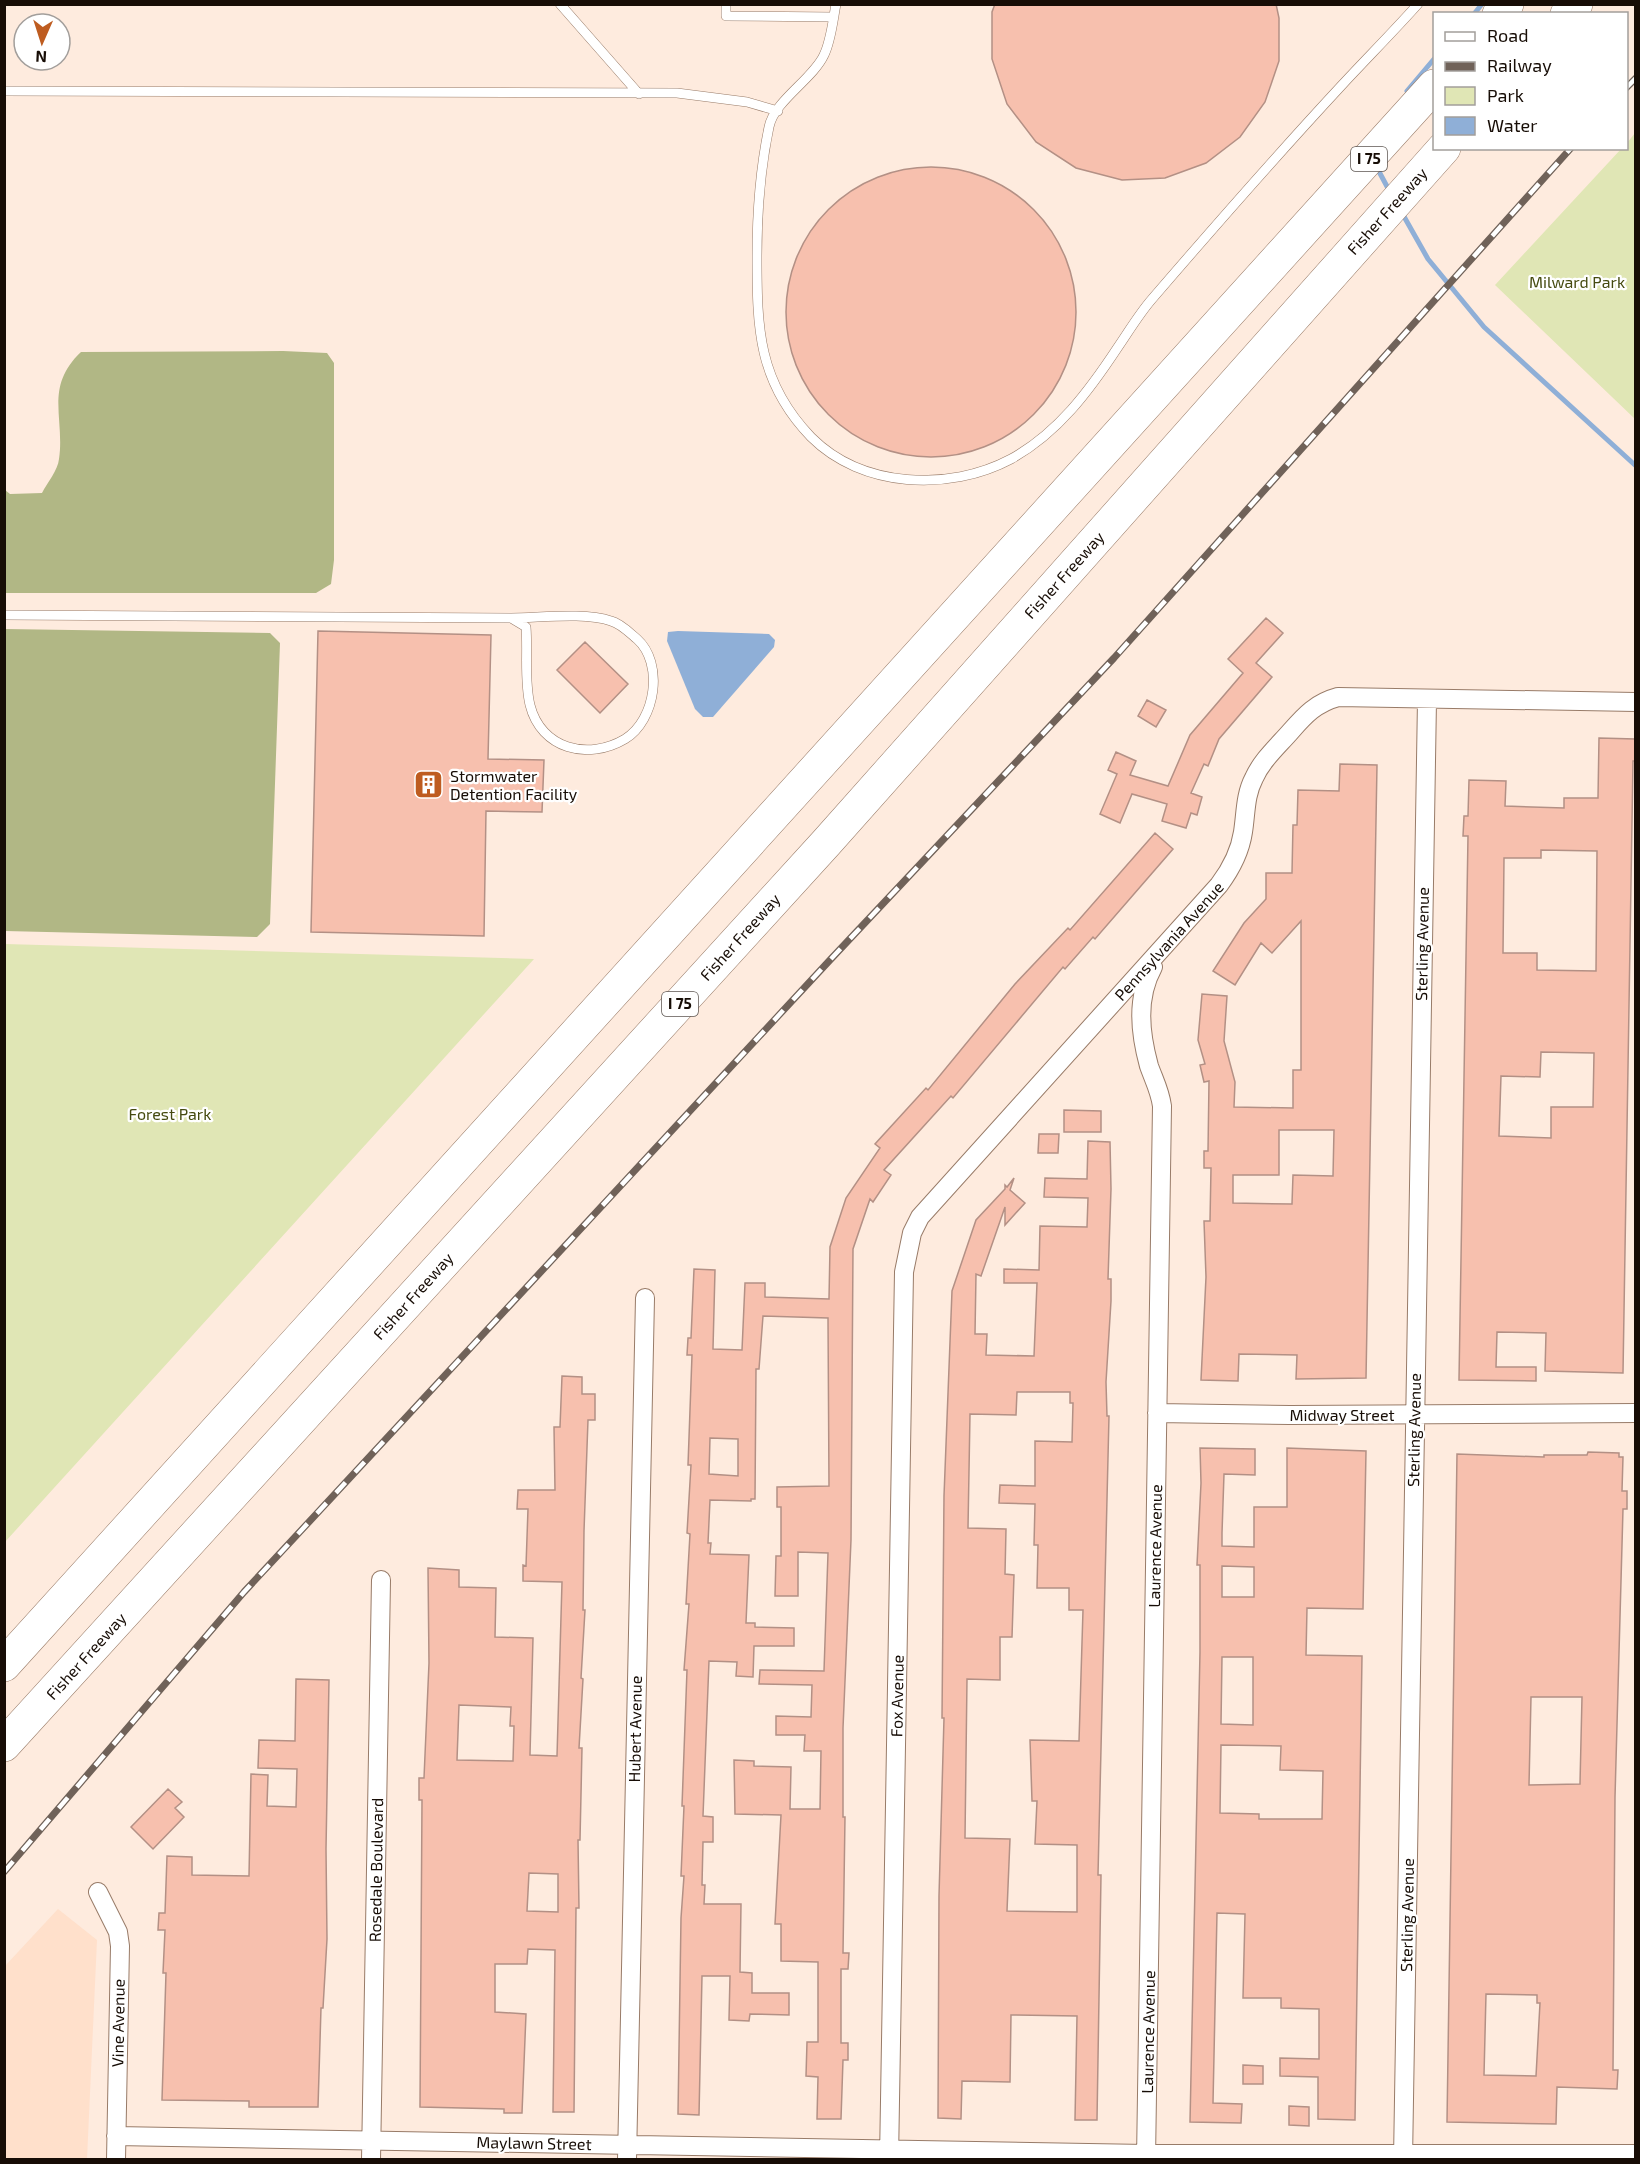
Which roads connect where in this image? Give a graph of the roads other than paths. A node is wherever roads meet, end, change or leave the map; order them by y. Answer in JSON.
{"nodes":[{"id":1,"x":560,"y":4,"type":"edge"},
{"id":2,"x":726,"y":4,"type":"edge"},
{"id":3,"x":836,"y":4,"type":"edge"},
{"id":4,"x":1418,"y":4,"type":"edge"},
{"id":5,"x":833,"y":17,"type":"junction"},
{"id":6,"x":1433,"y":87,"type":"edge"},
{"id":7,"x":4,"y":91,"type":"edge"},
{"id":8,"x":639,"y":94,"type":"junction"},
{"id":9,"x":778,"y":111,"type":"junction"},
{"id":10,"x":1442,"y":150,"type":"edge"},
{"id":11,"x":4,"y":615,"type":"edge"},
{"id":12,"x":511,"y":618,"type":"junction"},
{"id":13,"x":1426,"y":700,"type":"junction"},
{"id":14,"x":1635,"y":702,"type":"edge"},
{"id":15,"x":1169,"y":942,"type":"junction"},
{"id":16,"x":912,"y":1233,"type":"joint"},
{"id":17,"x":645,"y":1298,"type":"dead end"},
{"id":18,"x":1157,"y":1413,"type":"junction"},
{"id":19,"x":1635,"y":1413,"type":"edge"},
{"id":20,"x":1414,"y":1414,"type":"junction"},
{"id":21,"x":381,"y":1580,"type":"dead end"},
{"id":22,"x":4,"y":1665,"type":"edge"},
{"id":23,"x":4,"y":1745,"type":"edge"},
{"id":24,"x":98,"y":1892,"type":"dead end"},
{"id":25,"x":116,"y":2136,"type":"junction"},
{"id":26,"x":371,"y":2139,"type":"junction"},
{"id":27,"x":627,"y":2152,"type":"edge"},
{"id":28,"x":1635,"y":2154,"type":"edge"},
{"id":29,"x":889,"y":2155,"type":"edge"},
{"id":30,"x":1146,"y":2157,"type":"edge"},
{"id":31,"x":1403,"y":2158,"type":"edge"},
{"id":32,"x":116,"y":2160,"type":"edge"},
{"id":33,"x":371,"y":2160,"type":"edge"}],
"edges":[{"from":1,"to":8,"type":"lane"},
{"from":2,"to":5,"type":"lane"},
{"from":3,"to":5,"type":"lane"},
{"from":4,"to":9,"type":"lane"},
{"from":5,"to":9,"type":"lane"},
{"from":6,"to":22,"type":"highway","number":"I 75"},
{"from":7,"to":8,"type":"lane"},
{"from":8,"to":9,"type":"lane"},
{"from":10,"to":23,"type":"highway","name":"Fisher Freeway","number":"I 75"},
{"from":11,"to":12,"type":"lane"},
{"from":12,"to":12,"type":"lane"},
{"from":13,"to":14,"type":"street","name":"Pennsylvania Avenue"},
{"from":13,"to":15,"type":"street","name":"Pennsylvania Avenue"},
{"from":13,"to":20,"type":"street","name":"Sterling Avenue"},
{"from":15,"to":16,"type":"street","name":"Pennsylvania Avenue"},
{"from":15,"to":18,"type":"street","name":"Laurence Avenue"},
{"from":16,"to":29,"type":"street","name":"Fox Avenue"},
{"from":17,"to":27,"type":"street","name":"Hubert Avenue"},
{"from":18,"to":20,"type":"street","name":"Midway Street"},
{"from":18,"to":30,"type":"street","name":"Laurence Avenue"},
{"from":19,"to":20,"type":"street","name":"Midway Street"},
{"from":20,"to":31,"type":"street","name":"Sterling Avenue"},
{"from":21,"to":26,"type":"street","name":"Rosedale Boulevard"},
{"from":24,"to":25,"type":"street","name":"Vine Avenue"},
{"from":25,"to":26,"type":"street","name":"Maylawn Street"},
{"from":25,"to":32,"type":"street","name":"Vine Avenue"},
{"from":26,"to":27,"type":"street","name":"Maylawn Street"},
{"from":26,"to":33,"type":"street","name":"Rosedale Boulevard"},
{"from":27,"to":29,"type":"street","name":"Maylawn Street"},
{"from":28,"to":31,"type":"street","name":"Maylawn Street"},
{"from":29,"to":30,"type":"street","name":"Maylawn Street"},
{"from":30,"to":31,"type":"street","name":"Maylawn Street"}]}
